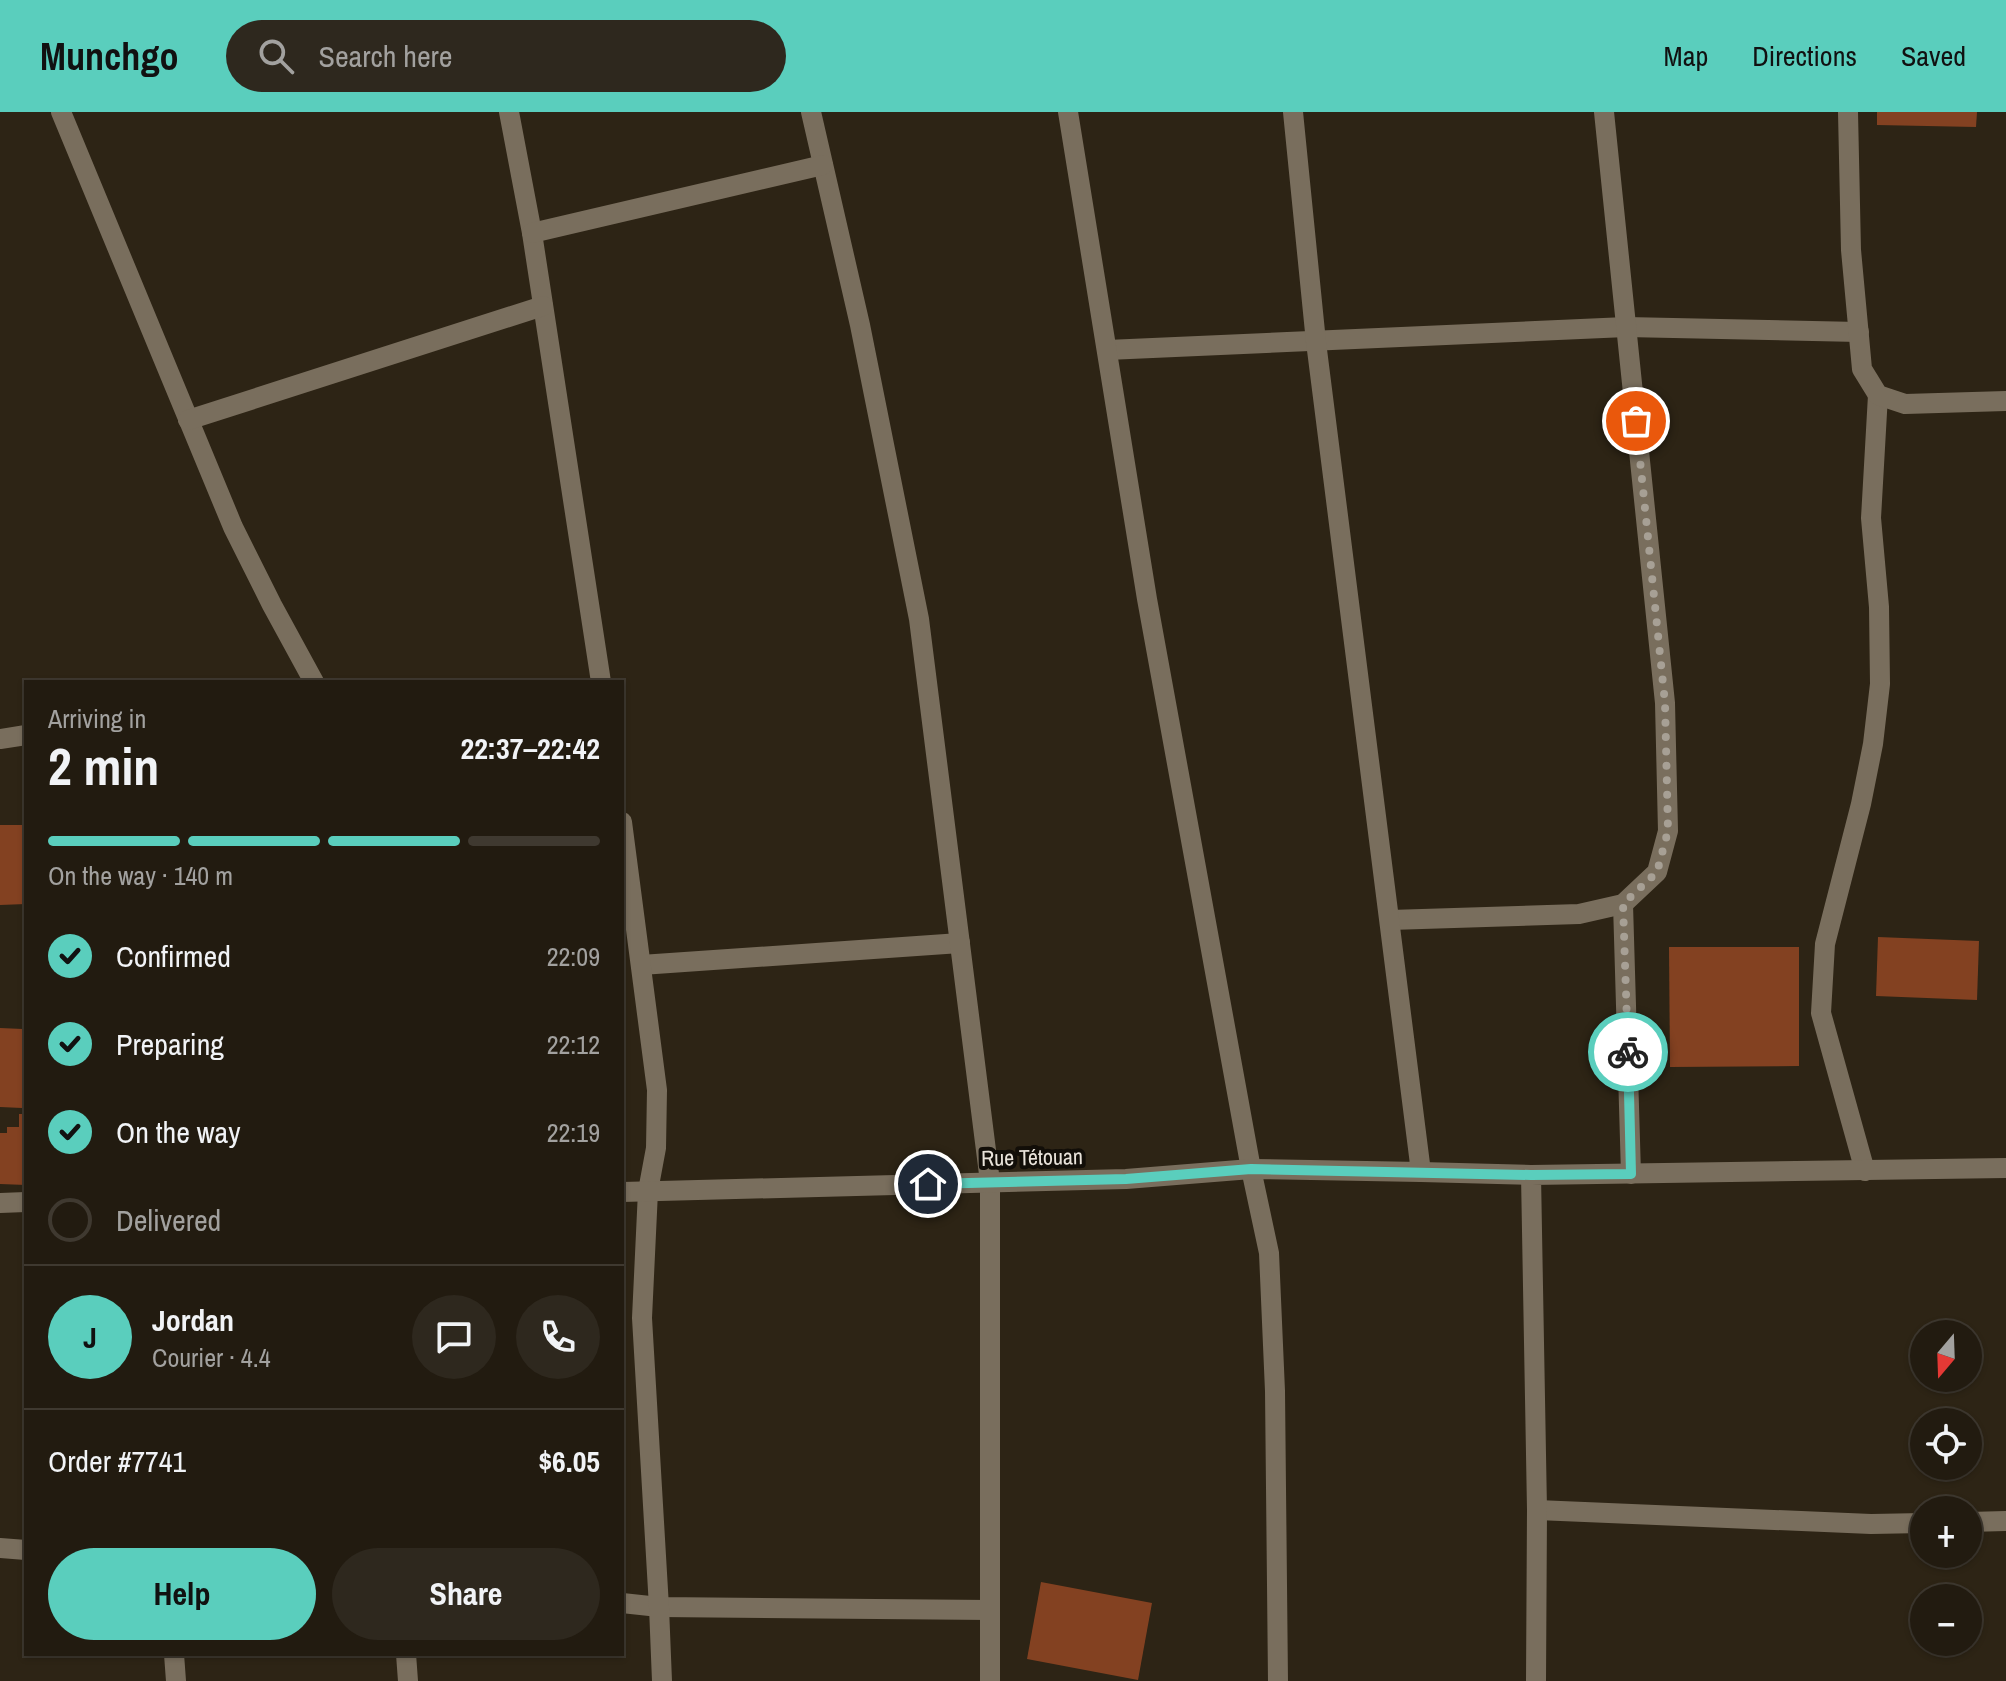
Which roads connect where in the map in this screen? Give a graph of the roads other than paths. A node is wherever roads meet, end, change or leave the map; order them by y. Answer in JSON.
{"nodes":[{"id":1,"x":61,"y":112,"type":"edge"},
{"id":2,"x":509,"y":112,"type":"edge"},
{"id":3,"x":811,"y":112,"type":"edge"},
{"id":4,"x":1068,"y":112,"type":"edge"},
{"id":5,"x":1293,"y":112,"type":"edge"},
{"id":6,"x":1604,"y":112,"type":"edge"},
{"id":7,"x":1848,"y":112,"type":"edge"},
{"id":8,"x":823,"y":165,"type":"junction"},
{"id":9,"x":532,"y":233,"type":"junction"},
{"id":10,"x":543,"y":306,"type":"junction"},
{"id":11,"x":1626,"y":327,"type":"junction"},
{"id":12,"x":1859,"y":332,"type":"junction"},
{"id":13,"x":1316,"y":342,"type":"junction"},
{"id":14,"x":1107,"y":350,"type":"junction"},
{"id":15,"x":1878,"y":395,"type":"junction"},
{"id":16,"x":2006,"y":401,"type":"edge"},
{"id":17,"x":188,"y":420,"type":"junction"},
{"id":18,"x":313,"y":680,"type":"edge"},
{"id":19,"x":601,"y":680,"type":"edge"},
{"id":20,"x":24,"y":735,"type":"edge"},
{"id":21,"x":0,"y":739,"type":"edge"},
{"id":22,"x":624,"y":837,"type":"edge"},
{"id":23,"x":1623,"y":904,"type":"junction"},
{"id":24,"x":1390,"y":920,"type":"junction"},
{"id":25,"x":960,"y":943,"type":"junction"},
{"id":26,"x":641,"y":965,"type":"junction"},
{"id":27,"x":2006,"y":1168,"type":"edge"},
{"id":28,"x":1251,"y":1169,"type":"junction"},
{"id":29,"x":1865,"y":1171,"type":"junction"},
{"id":30,"x":1421,"y":1172,"type":"junction"},
{"id":31,"x":1631,"y":1174,"type":"junction"},
{"id":32,"x":1531,"y":1175,"type":"junction"},
{"id":33,"x":990,"y":1182,"type":"junction"},
{"id":34,"x":648,"y":1191,"type":"junction"},
{"id":35,"x":624,"y":1192,"type":"edge"},
{"id":36,"x":24,"y":1202,"type":"edge"},
{"id":37,"x":0,"y":1203,"type":"edge"},
{"id":38,"x":1537,"y":1510,"type":"junction"},
{"id":39,"x":2006,"y":1521,"type":"edge"},
{"id":40,"x":1982,"y":1522,"type":"edge"},
{"id":41,"x":1910,"y":1523,"type":"edge"},
{"id":42,"x":0,"y":1548,"type":"edge"},
{"id":43,"x":24,"y":1550,"type":"edge"},
{"id":44,"x":624,"y":1603,"type":"edge"},
{"id":45,"x":659,"y":1607,"type":"junction"},
{"id":46,"x":990,"y":1610,"type":"junction"},
{"id":47,"x":174,"y":1656,"type":"edge"},
{"id":48,"x":406,"y":1656,"type":"edge"},
{"id":49,"x":176,"y":1681,"type":"edge"},
{"id":50,"x":408,"y":1681,"type":"edge"},
{"id":51,"x":662,"y":1681,"type":"edge"},
{"id":52,"x":990,"y":1681,"type":"edge"},
{"id":53,"x":1278,"y":1681,"type":"edge"},
{"id":54,"x":1536,"y":1681,"type":"edge"}],
"edges":[{"from":1,"to":17,"type":"street"},
{"from":2,"to":9,"type":"street"},
{"from":3,"to":8,"type":"street"},
{"from":4,"to":14,"type":"street"},
{"from":5,"to":13,"type":"street"},
{"from":6,"to":11,"type":"street"},
{"from":7,"to":12,"type":"street"},
{"from":8,"to":9,"type":"street"},
{"from":8,"to":25,"type":"street"},
{"from":9,"to":10,"type":"street"},
{"from":10,"to":17,"type":"street"},
{"from":10,"to":19,"type":"street"},
{"from":11,"to":12,"type":"street"},
{"from":11,"to":13,"type":"street"},
{"from":11,"to":23,"type":"street"},
{"from":12,"to":15,"type":"street"},
{"from":13,"to":14,"type":"street"},
{"from":13,"to":24,"type":"street"},
{"from":14,"to":28,"type":"street"},
{"from":15,"to":16,"type":"street"},
{"from":15,"to":29,"type":"street"},
{"from":17,"to":18,"type":"street"},
{"from":20,"to":21,"type":"street"},
{"from":22,"to":26,"type":"street"},
{"from":23,"to":24,"type":"street"},
{"from":23,"to":31,"type":"street"},
{"from":24,"to":30,"type":"street"},
{"from":25,"to":26,"type":"street"},
{"from":25,"to":33,"type":"street"},
{"from":26,"to":34,"type":"street"},
{"from":27,"to":29,"type":"street","name":"Rue Tétouan"},
{"from":28,"to":30,"type":"street","name":"Rue Tétouan"},
{"from":28,"to":33,"type":"street","name":"Rue Tétouan"},
{"from":28,"to":53,"type":"street"},
{"from":29,"to":31,"type":"street","name":"Rue Tétouan"},
{"from":30,"to":32,"type":"street","name":"Rue Tétouan"},
{"from":31,"to":32,"type":"street","name":"Rue Tétouan"},
{"from":32,"to":38,"type":"street"},
{"from":33,"to":34,"type":"street","name":"Rue Tétouan"},
{"from":33,"to":46,"type":"street"},
{"from":34,"to":35,"type":"street","name":"Rue Tétouan"},
{"from":34,"to":45,"type":"street"},
{"from":36,"to":37,"type":"street"},
{"from":38,"to":41,"type":"street"},
{"from":38,"to":54,"type":"street"},
{"from":39,"to":40,"type":"street"},
{"from":42,"to":43,"type":"street"},
{"from":44,"to":45,"type":"street"},
{"from":45,"to":46,"type":"street"},
{"from":45,"to":51,"type":"street"},
{"from":46,"to":52,"type":"street"},
{"from":47,"to":49,"type":"street"},
{"from":48,"to":50,"type":"street"}]}
